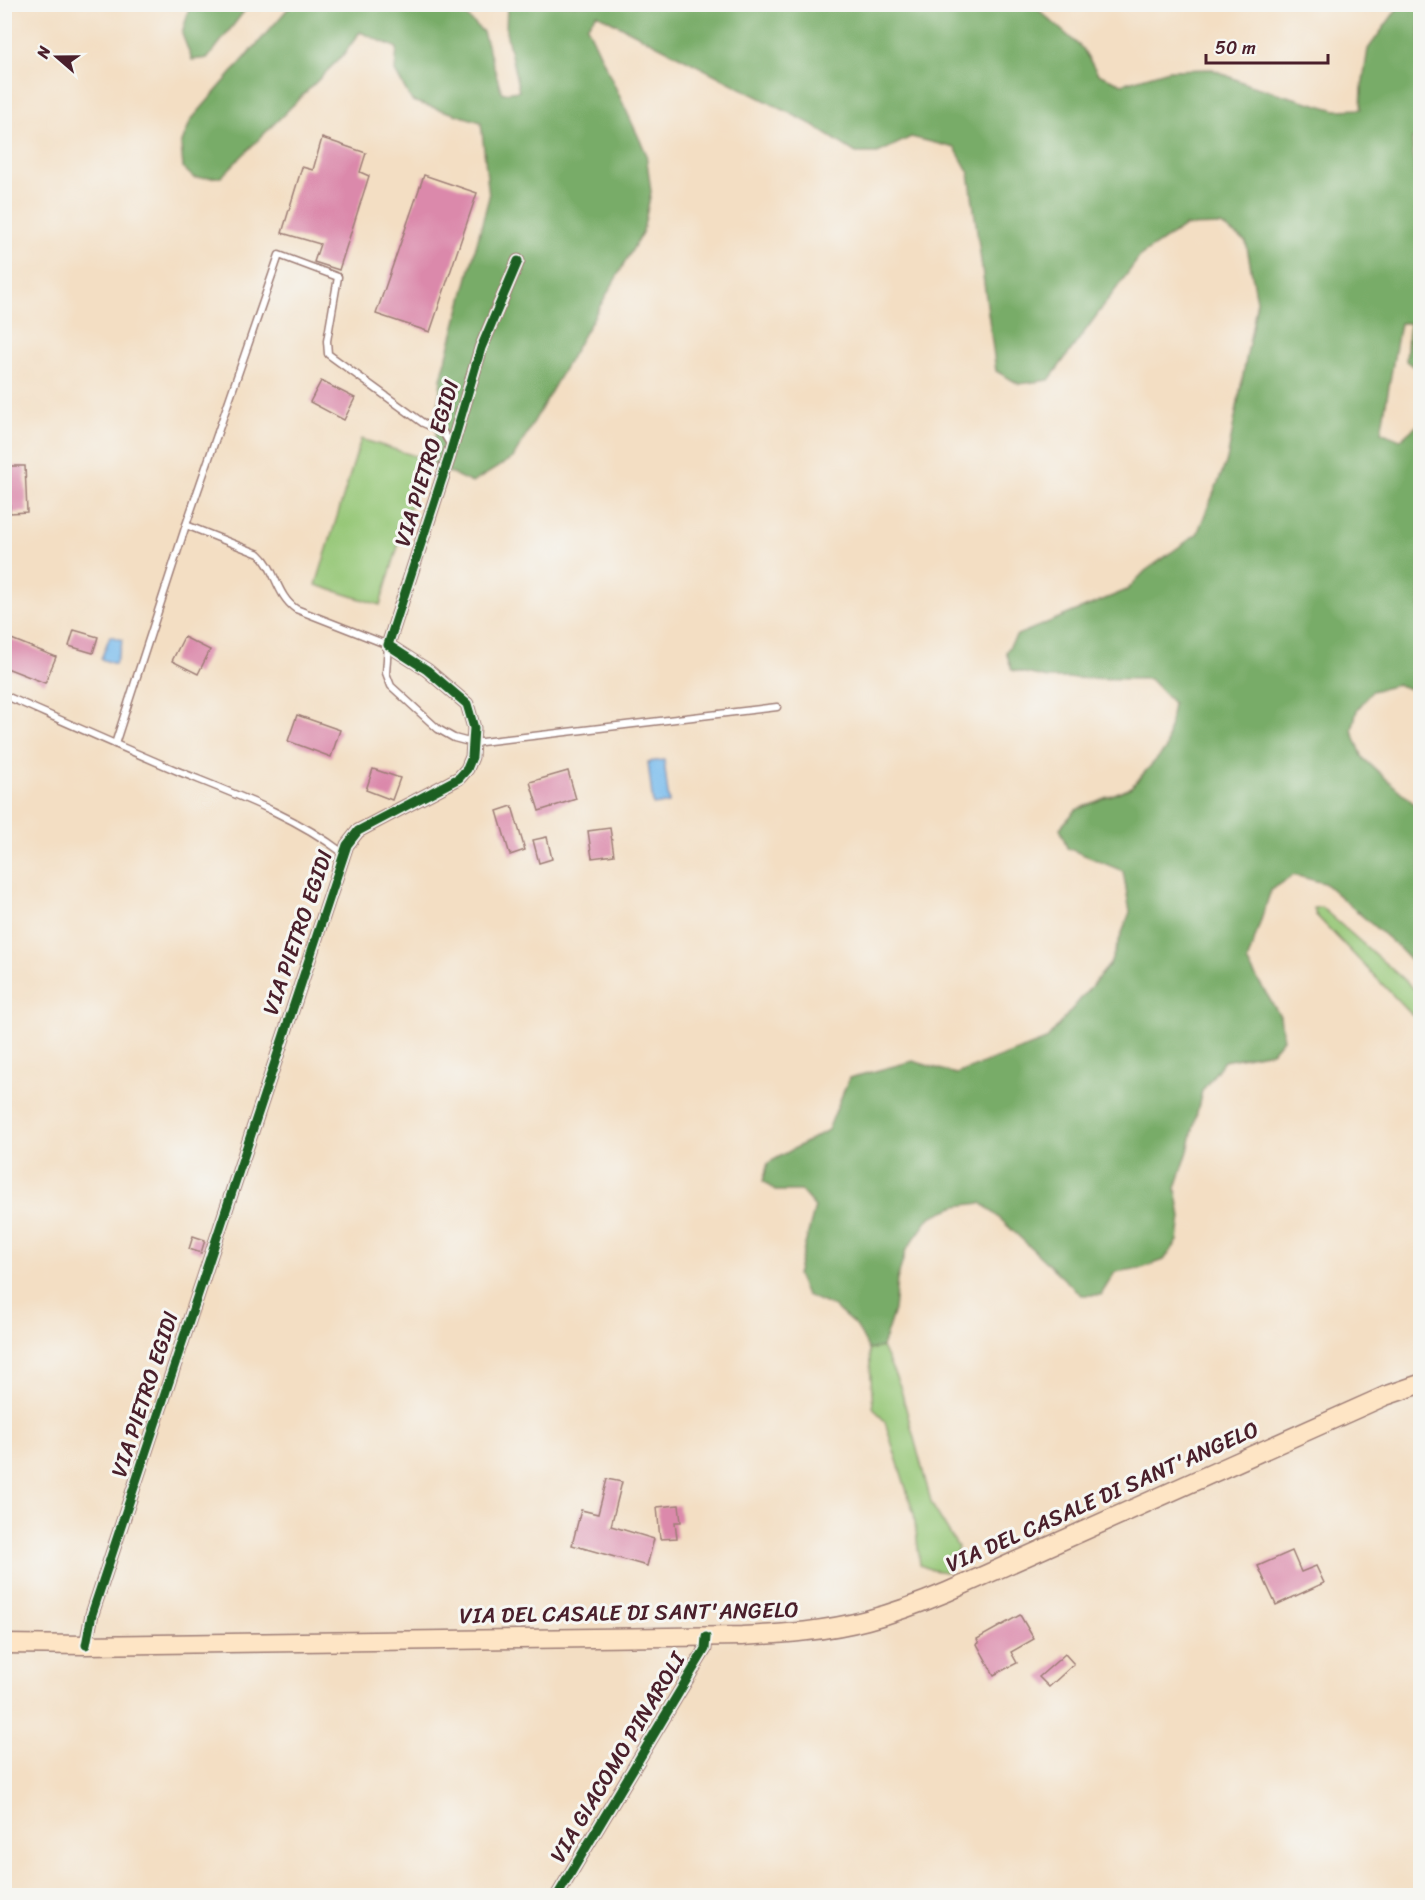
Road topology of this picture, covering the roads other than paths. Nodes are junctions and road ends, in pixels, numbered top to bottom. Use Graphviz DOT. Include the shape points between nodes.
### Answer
graph roads {
  1 [pos="518,261"];
  2 [pos="452,448"];
  3 [pos="186,525"];
  4 [pos="388,645"];
  5 [pos="4,695"];
  6 [pos="777,707"];
  7 [pos="473,743"];
  8 [pos="115,744"];
  9 [pos="343,854"];
  10 [pos="1420,1374"];
  11 [pos="1420,1384"];
  12 [pos="1385,1396"];
  13 [pos="706,1637"];
  14 [pos="4,1644"];
  15 [pos="86,1645"];
  16 [pos="557,1896"];
  1 -- 2 [label="street, VIA PIETRO EGIDI" via="482,348"];
  2 -- 3 [label="lane" via="443,432 423,423 328,354 338,277 279,255"];
  2 -- 4 [label="street, VIA PIETRO EGIDI"];
  3 -- 4 [label="lane" via="259,554 268,562 287,603 296,609"];
  3 -- 8 [label="lane"];
  4 -- 7 [label="street, VIA PIETRO EGIDI" via="461,697 471,712"];
  4 -- 7 [label="lane" via="386,673 391,686 438,729"];
  5 -- 8 [label="lane"];
  6 -- 7 [label="lane"];
  7 -- 9 [label="street, VIA PIETRO EGIDI" via="470,763 459,778 358,831"];
  8 -- 9 [label="lane" via="275,812 320,835"];
  9 -- 15 [label="street, VIA PIETRO EGIDI" via="92,1614"];
  10 -- 12 [label="street"];
  11 -- 12 [label="main road, VIA DEL CASALE DI SANT'ANGELO"];
  12 -- 13 [label="main road, VIA DEL CASALE DI SANT'ANGELO" via="910,1607 806,1632"];
  13 -- 15 [label="main road, VIA DEL CASALE DI SANT'ANGELO"];
  13 -- 16 [label="street, VIA GIACOMO PINAROLI" via="705,1648"];
  14 -- 15 [label="main road, VIA DEL CASALE DI SANT'ANGELO"];
}
